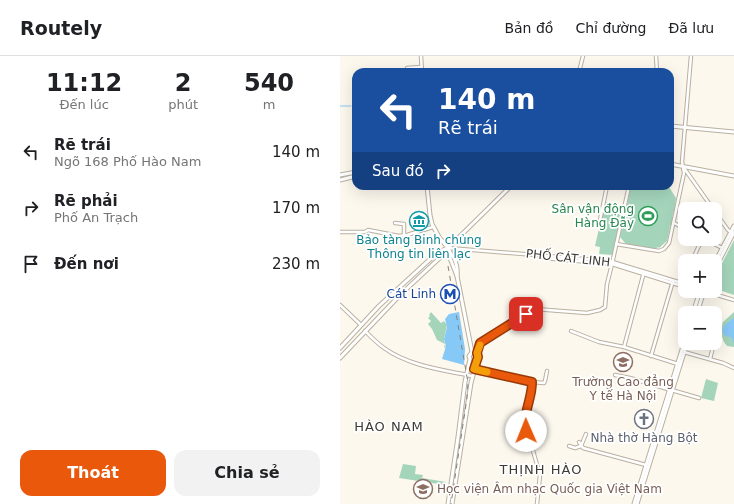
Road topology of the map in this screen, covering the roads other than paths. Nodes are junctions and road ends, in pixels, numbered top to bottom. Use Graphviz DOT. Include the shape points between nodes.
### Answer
graph roads {
  1 [pos="421,56"];
  2 [pos="583,56"];
  3 [pos="656,56"];
  4 [pos="691,56"];
  5 [pos="421,67"];
  6 [pos="407,68"];
  7 [pos="580,68"];
  8 [pos="657,68"];
  9 [pos="674,126"];
  10 [pos="685,127"];
  11 [pos="734,132"];
  12 [pos="674,165"];
  13 [pos="683,166"];
  14 [pos="352,173"];
  15 [pos="340,176"];
  16 [pos="734,176"];
  17 [pos="352,177"];
  18 [pos="340,180"];
  19 [pos="427,190"];
  20 [pos="507,190"];
  21 [pos="606,190"];
  22 [pos="628,190"];
  23 [pos="708,202"];
  24 [pos="600,220"];
  25 [pos="722,220"];
  26 [pos="395,223"];
  27 [pos="674,224"];
  28 [pos="678,226"];
  29 [pos="734,226"];
  30 [pos="433,227"];
  31 [pos="340,232"];
  32 [pos="733,233"];
  33 [pos="404,236"];
  34 [pos="441,239"];
  35 [pos="616,244"];
  36 [pos="718,246"];
  37 [pos="448,248"];
  38 [pos="722,248"];
  39 [pos="463,252"];
  40 [pos="450,253"];
  41 [pos="435,254"];
  42 [pos="444,254"];
  43 [pos="719,254"];
  44 [pos="722,255"];
  45 [pos="455,262"];
  46 [pos="613,263"];
  47 [pos="644,272"];
  48 [pos="457,276"];
  49 [pos="673,282"];
  50 [pos="678,282"];
  51 [pos="678,284"];
  52 [pos="400,287"];
  53 [pos="404,291"];
  54 [pos="722,297"];
  55 [pos="734,300"];
  56 [pos="340,305"];
  57 [pos="361,325"];
  58 [pos="364,331"];
  59 [pos="572,331"];
  60 [pos="624,347"];
  61 [pos="340,348"];
  62 [pos="682,350"];
  63 [pos="712,350"];
  64 [pos="472,352"];
  65 [pos="684,352"];
  66 [pos="477,353"];
  67 [pos="651,356"];
  68 [pos="340,358"];
  69 [pos="470,359"];
  70 [pos="710,359"];
  71 [pos="476,360"];
  72 [pos="679,364"];
  73 [pos="469,368"];
  74 [pos="734,368"];
  75 [pos="474,369"];
  76 [pos="547,371"];
  77 [pos="467,375"];
  78 [pos="615,375"];
  79 [pos="472,376"];
  80 [pos="532,382"];
  81 [pos="671,390"];
  82 [pos="699,398"];
  83 [pos="460,415"];
  84 [pos="466,416"];
  85 [pos="586,434"];
  86 [pos="579,442"];
  87 [pos="570,446"];
  88 [pos="581,446"];
  89 [pos="455,457"];
  90 [pos="460,457"];
  91 [pos="647,465"];
  92 [pos="448,498"];
  93 [pos="453,499"];
  94 [pos="448,504"];
  95 [pos="452,504"];
  96 [pos="537,504"];
  97 [pos="636,504"];
  1 -- 5 [label="street"];
  2 -- 7 [label="street"];
  3 -- 8 [label="street"];
  4 -- 10 [label="street"];
  5 -- 6 [label="street"];
  9 -- 10 [label="main road"];
  10 -- 11 [label="main road"];
  10 -- 13 [label="street"];
  12 -- 13 [label="main road"];
  13 -- 16 [label="main road"];
  13 -- 23 [label="street"];
  13 -- 27 [label="street" via="684,173"];
  14 -- 15 [label="main road"];
  17 -- 18 [label="main road"];
  19 -- 30 [label="main road"];
  20 -- 37 [label="main road"];
  21 -- 24 [label="street"];
  22 -- 35 [label="street"];
  25 -- 32 [label="street"];
  26 -- 33 [label="street" via="404,224"];
  27 -- 28 [label="street"];
  27 -- 35 [label="street" via="670,243 662,250 654,251"];
  29 -- 32 [label="main road"];
  30 -- 33 [label="street"];
  30 -- 34 [label="main road"];
  31 -- 33 [label="street" via="368,230"];
  32 -- 38 [label="main road"];
  32 -- 44 [label="main road"];
  34 -- 37 [label="main road"];
  34 -- 41 [label="main road" via="442,246"];
  35 -- 46 [label="street"];
  36 -- 38 [label="street"];
  37 -- 40 [label="main road"];
  37 -- 41 [label="main road"];
  37 -- 42 [label="main road"];
  37 -- 46 [label="street, PHỐ CÁT LINH"];
  38 -- 43 [label="main road"];
  39 -- 45 [label="main road" via="458,255"];
  40 -- 42 [label="main road"];
  40 -- 45 [label="main road"];
  40 -- 48 [label="main road"];
  41 -- 52 [label="main road"];
  42 -- 53 [label="main road"];
  45 -- 48 [label="main road"];
  46 -- 47 [label="street, PHỐ CÁT LINH"];
  46 -- 66 [label="street" via="607,284 605,306 600,310 587,313 536,309 480,343"];
  47 -- 49 [label="street, PHỐ CÁT LINH"];
  47 -- 60 [label="street"];
  48 -- 64 [label="main road"];
  49 -- 50 [label="street, PHỐ CÁT LINH"];
  49 -- 51 [label="street, PHỐ CÁT LINH"];
  49 -- 67 [label="street"];
  52 -- 53 [label="main road"];
  52 -- 57 [label="main road"];
  53 -- 58 [label="main road"];
  54 -- 55 [label="street"];
  56 -- 57 [label="street"];
  57 -- 61 [label="main road"];
  58 -- 68 [label="main road"];
  58 -- 77 [label="street" via="383,348 404,359"];
  59 -- 60 [label="street" via="599,342"];
  60 -- 67 [label="street"];
  62 -- 72 [label="main road"];
  63 -- 70 [label="street"];
  64 -- 66 [label="main road"];
  64 -- 69 [label="main road"];
  65 -- 70 [label="street"];
  65 -- 72 [label="main road"];
  66 -- 71 [label="main road"];
  67 -- 72 [label="street"];
  69 -- 71 [label="main road"];
  69 -- 73 [label="main road"];
  70 -- 74 [label="street"];
  71 -- 75 [label="main road"];
  72 -- 81 [label="main road"];
  73 -- 75 [label="main road"];
  73 -- 77 [label="main road"];
  75 -- 79 [label="main road"];
  75 -- 80 [label="street"];
  76 -- 80 [label="street" via="544,383"];
  77 -- 79 [label="street"];
  77 -- 83 [label="main road"];
  78 -- 81 [label="street"];
  79 -- 84 [label="main road"];
  80 -- 96 [label="street" via="525,423 540,474"];
  81 -- 82 [label="street"];
  81 -- 91 [label="main road"];
  83 -- 84 [label="main road"];
  83 -- 89 [label="main road"];
  84 -- 90 [label="main road"];
  85 -- 88 [label="street"];
  86 -- 88 [label="street"];
  87 -- 88 [label="street"];
  88 -- 91 [label="street"];
  89 -- 90 [label="main road"];
  89 -- 92 [label="main road"];
  90 -- 93 [label="main road"];
  91 -- 97 [label="main road"];
  92 -- 93 [label="main road"];
  92 -- 94 [label="main road"];
  93 -- 95 [label="main road"];
}
